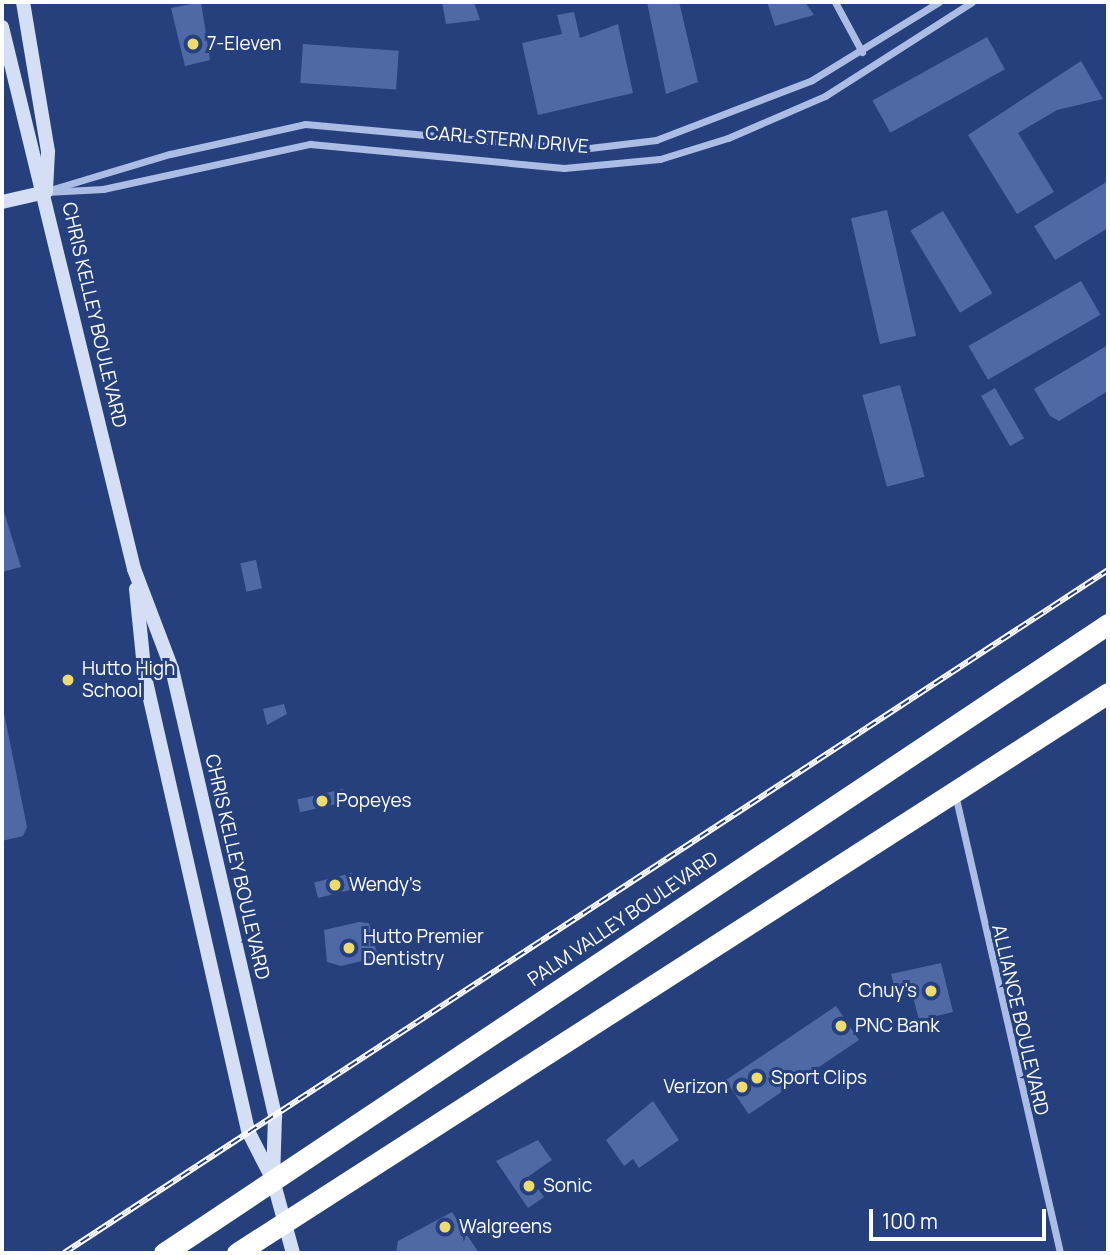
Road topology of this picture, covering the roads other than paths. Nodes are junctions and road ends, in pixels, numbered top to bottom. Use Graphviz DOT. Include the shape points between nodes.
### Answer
graph roads {
  1 [pos="23,2"];
  2 [pos="835,2"];
  3 [pos="939,2"];
  4 [pos="972,2"];
  5 [pos="2,27"];
  6 [pos="862,52"];
  7 [pos="46,192"];
  8 [pos="2,202"];
  9 [pos="134,569"];
  10 [pos="1108,624"];
  11 [pos="1108,693"];
  12 [pos="954,793"];
  13 [pos="273,1180"];
  14 [pos="285,1222"];
  15 [pos="164,1253"];
  16 [pos="237,1253"];
  17 [pos="293,1253"];
  18 [pos="1060,1253"];
  1 -- 7 [label="main road, CHRIS KELLEY BOULEVARD" via="48,152"];
  2 -- 6 [label="street"];
  3 -- 6 [label="street, CARL STERN DRIVE"];
  4 -- 7 [label="street, CARL STERN DRIVE" via="825,96 711,145 643,163 564,167 310,144 103,189"];
  5 -- 7 [label="main road, CHRIS KELLEY BOULEVARD" via="30,159"];
  6 -- 7 [label="street, CARL STERN DRIVE" via="702,127 633,145 553,148 305,124 99,172"];
  7 -- 8 [label="main road, CARL STERN DRIVE"];
  7 -- 9 [label="main road, CHRIS KELLEY BOULEVARD"];
  9 -- 13 [label="main road, CHRIS KELLEY BOULEVARD" via="145,677 160,744 249,1133"];
  9 -- 13 [label="main road, CHRIS KELLEY BOULEVARD" via="173,669 275,1116"];
  10 -- 13 [label="highway, PALM VALLEY BOULEVARD"];
  11 -- 12 [label="highway"];
  12 -- 14 [label="highway"];
  12 -- 18 [label="street, ALLIANCE BOULEVARD"];
  13 -- 14 [label="main road, CHRIS KELLEY BOULEVARD"];
  13 -- 15 [label="highway, PALM VALLEY BOULEVARD"];
  14 -- 16 [label="highway"];
  14 -- 17 [label="main road, CHRIS KELLEY BOULEVARD"];
}
